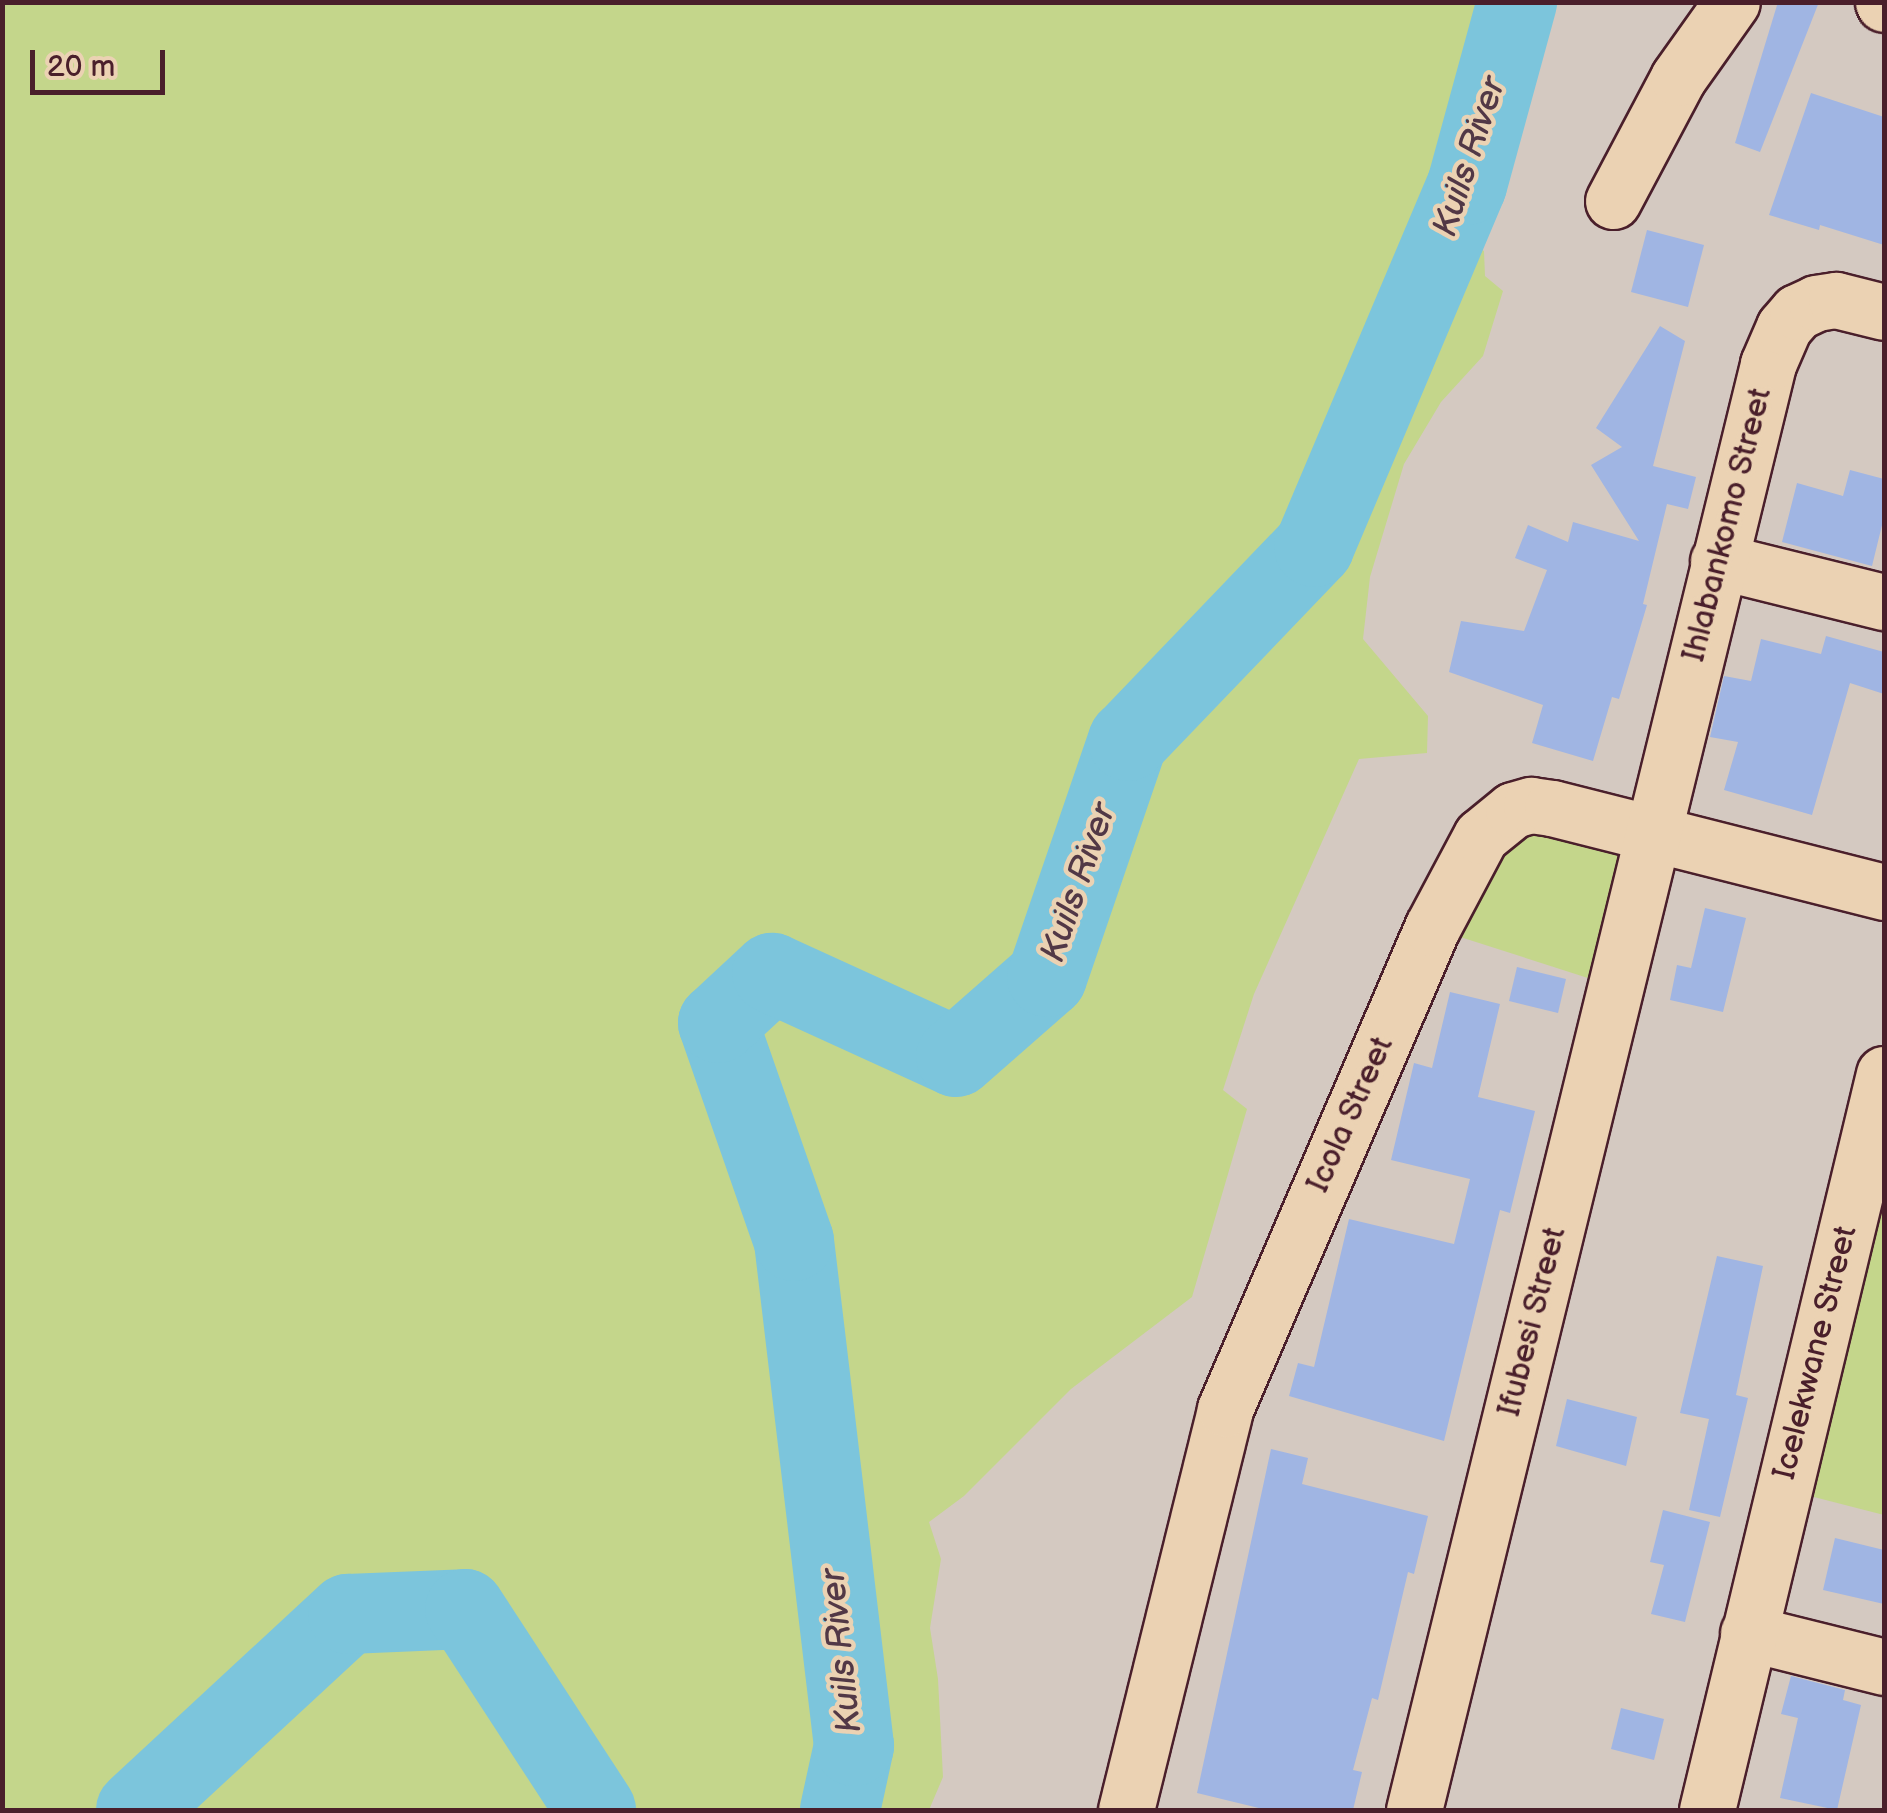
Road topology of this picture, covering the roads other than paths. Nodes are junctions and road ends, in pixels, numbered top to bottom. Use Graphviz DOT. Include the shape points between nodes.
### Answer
graph roads {
  1 [pos="1732,2"];
  2 [pos="1613,201"];
  3 [pos="1884,312"];
  4 [pos="1718,561"];
  5 [pos="1884,602"];
  6 [pos="1650,833"];
  7 [pos="1884,892"];
  8 [pos="1884,1074"];
  9 [pos="1748,1632"];
  10 [pos="1884,1668"];
  11 [pos="1126,1810"];
  12 [pos="1414,1810"];
  13 [pos="1707,1810"];
  1 -- 2 [label="street" via="1678,78"];
  3 -- 4 [label="street, Ihlabankomo Street" via="1826,302 1797,312 1784,326 1768,364"];
  4 -- 5 [label="street"];
  4 -- 6 [label="street, Ihlabankomo Street"];
  6 -- 7 [label="street, Icola Street"];
  6 -- 11 [label="street, Icola Street" via="1530,806 1497,819 1470,854 1432,928 1226,1409"];
  6 -- 12 [label="street, Ifubesi Street"];
  8 -- 9 [label="street, Icelekwane Street"];
  9 -- 10 [label="street"];
  9 -- 13 [label="street, Icelekwane Street"];
}
